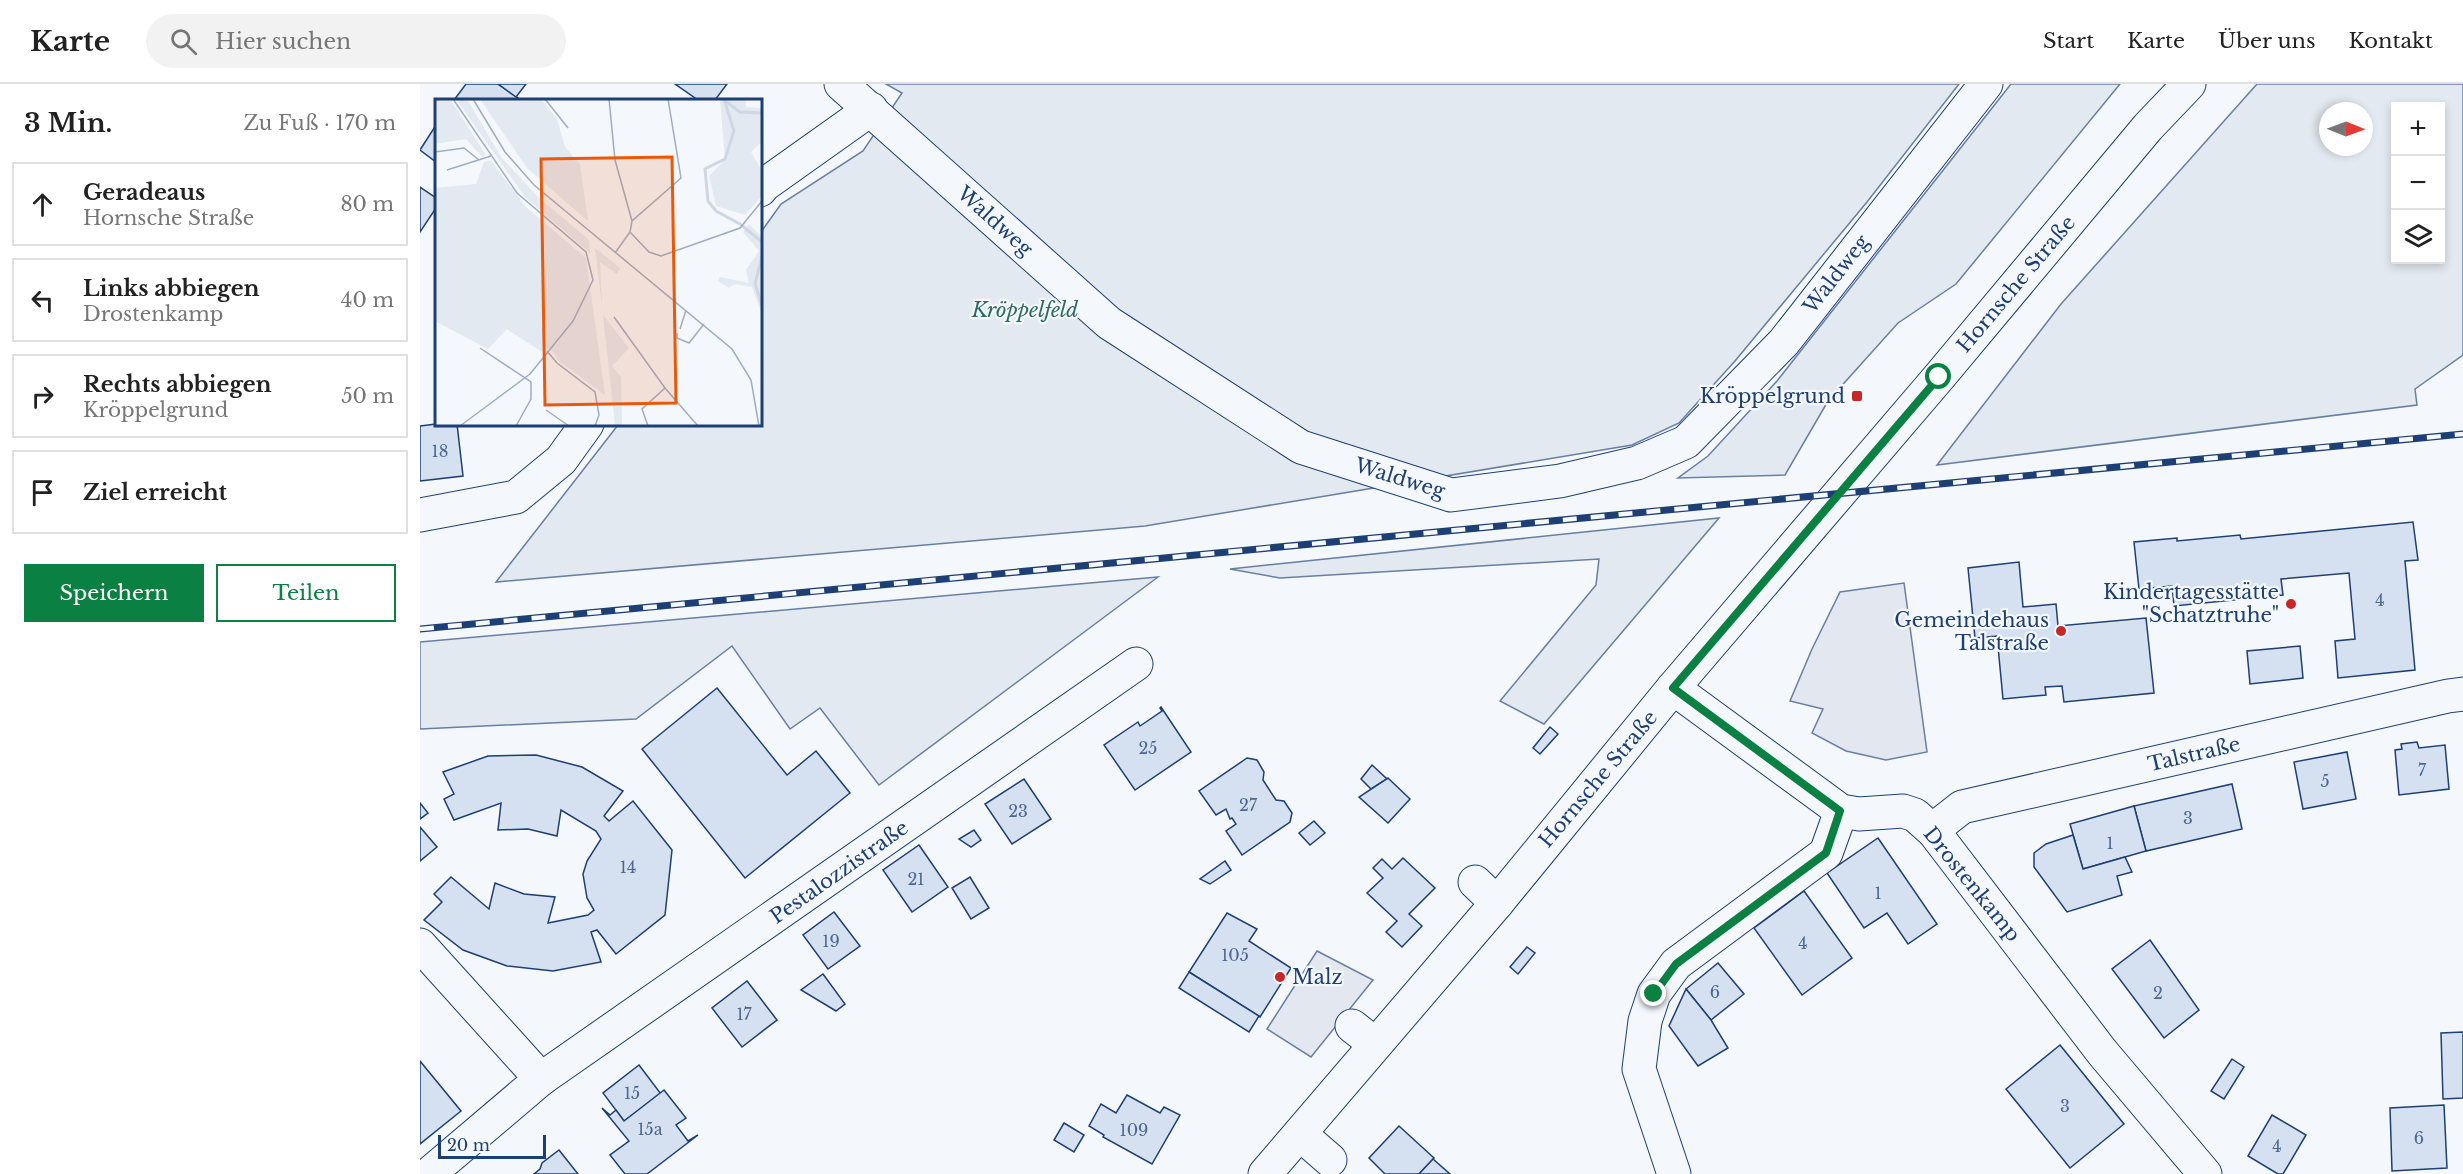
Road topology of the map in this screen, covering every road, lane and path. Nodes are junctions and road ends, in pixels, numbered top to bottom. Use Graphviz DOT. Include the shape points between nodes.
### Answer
graph roads {
  1 [pos="841,84"];
  2 [pos="1986,84"];
  3 [pos="2189,84"];
  4 [pos="871,110"];
  5 [pos="762,188"];
  6 [pos="586,426"];
  7 [pos="420,515"];
  8 [pos="1136,664"];
  9 [pos="1673,688"];
  10 [pos="2463,694"];
  11 [pos="1840,811"];
  12 [pos="1934,832"];
  13 [pos="420,945"];
  14 [pos="541,1079"];
  15 [pos="1300,1134"];
  16 [pos="1330,1160"];
  17 [pos="429,1174"];
  18 [pos="1265,1174"];
  19 [pos="1674,1174"];
  20 [pos="2205,1174"];
  1 -- 4 [label="street, Waldweg"];
  2 -- 4 [label="street, Waldweg" via="1784,342 1686,442 1637,464 1560,481 1450,495 1301,447 1109,323"];
  3 -- 9 [label="street, Hornsche Straße" via="2148,127"];
  4 -- 5 [label="street"];
  6 -- 7 [label="street" via="561,460 516,497"];
  8 -- 14 [label="street, Pestalozzistraße"];
  9 -- 11 [label="street"];
  9 -- 15 [label="street, Hornsche Straße" via="1486,893 1364,1035"];
  10 -- 12 [label="street, Talstraße" via="1962,807"];
  11 -- 12 [label="street, Drostenkamp" via="1903,811 1915,815"];
  11 -- 19 [label="street" via="1826,853 1676,964 1654,994 1644,1021 1640,1069"];
  12 -- 20 [label="street, Drostenkamp" via="2102,1052"];
  13 -- 14 [label="street"];
  14 -- 17 [label="street, Pestalozzistraße"];
  15 -- 16 [label="street"];
  15 -- 18 [label="street, Hornsche Straße"];
}
